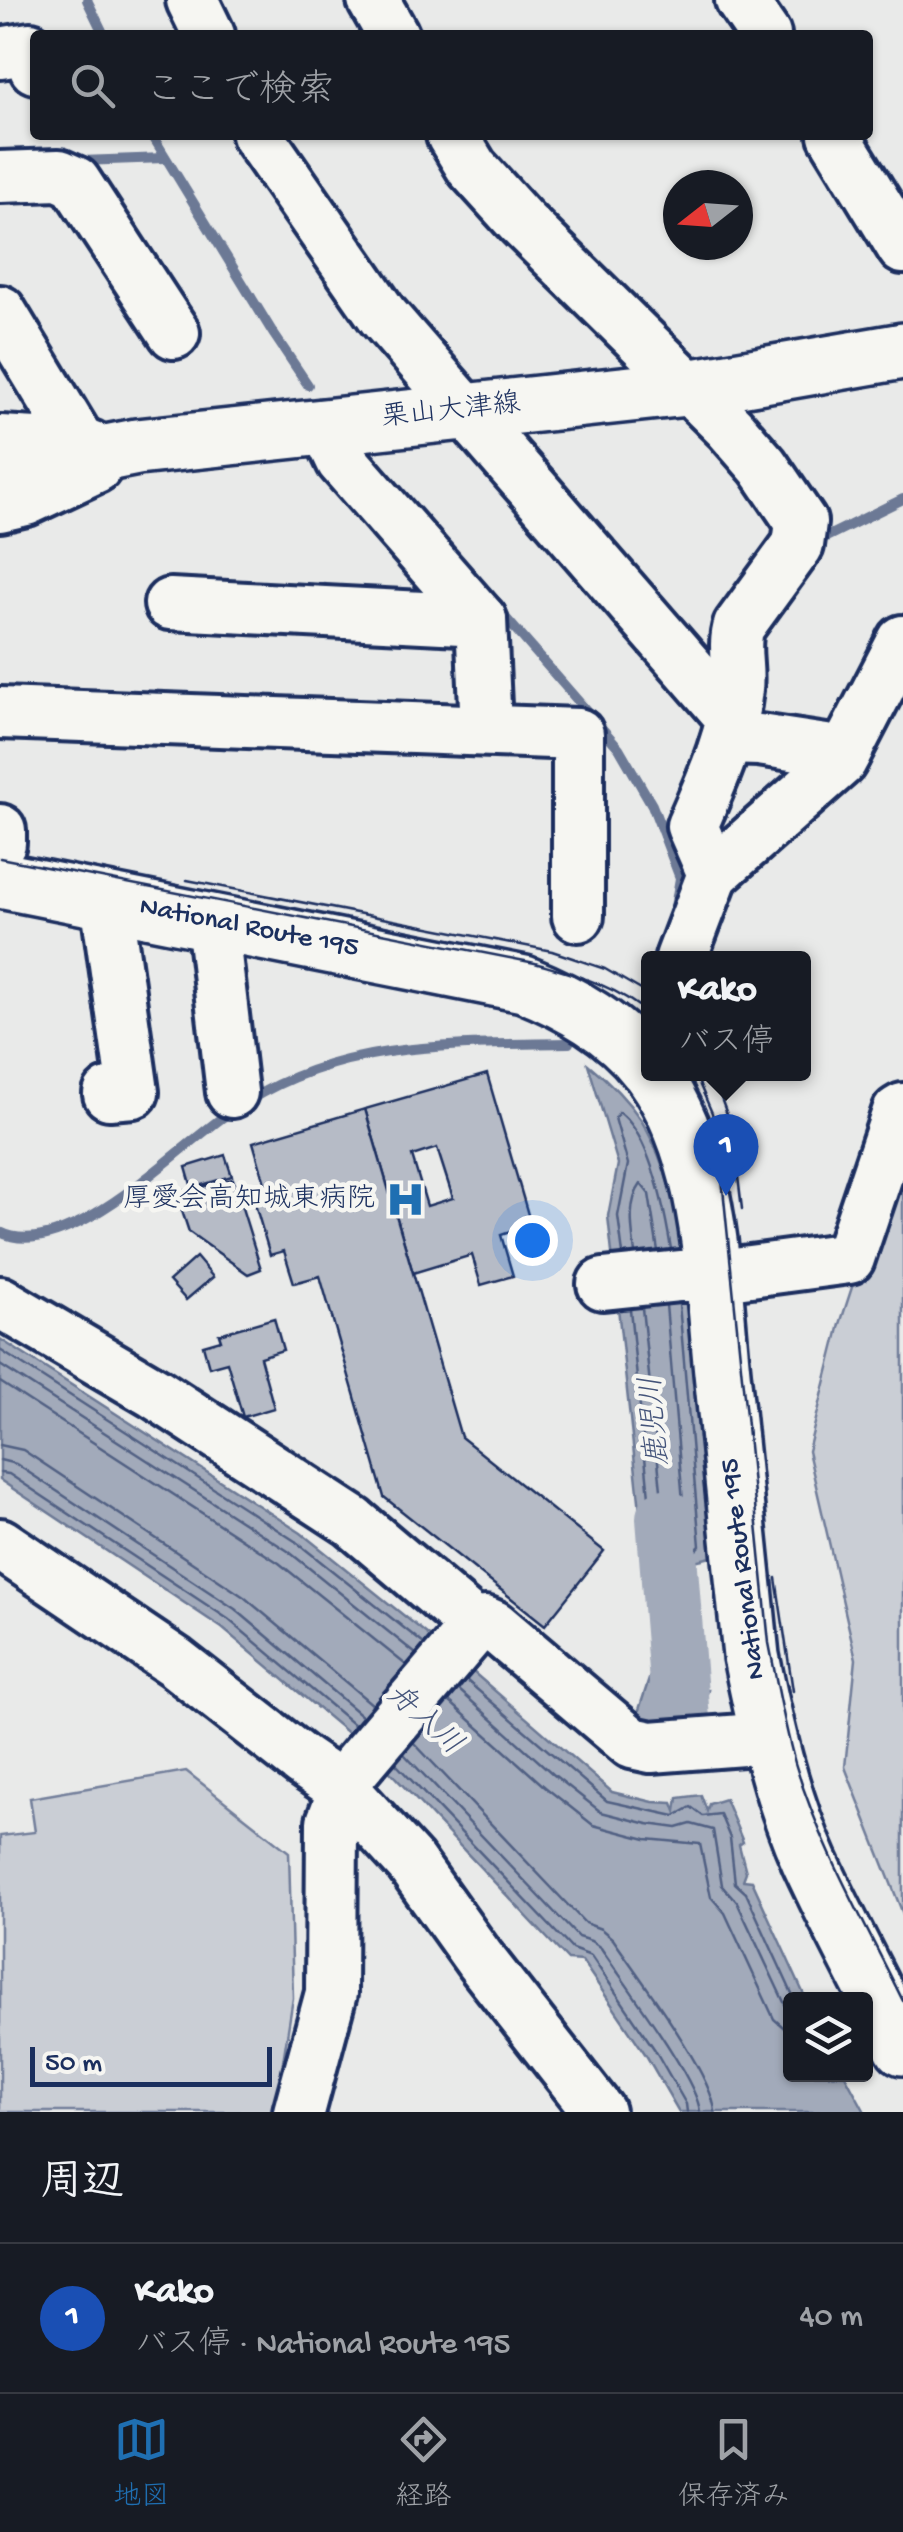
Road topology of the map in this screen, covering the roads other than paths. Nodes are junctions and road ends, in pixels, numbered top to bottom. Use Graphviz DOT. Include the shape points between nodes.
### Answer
graph roads {
  1 [pos="192,0"];
  2 [pos="372,0"];
  3 [pos="741,0"];
  4 [pos="207,30"];
  5 [pos="390,30"];
  6 [pos="762,30"];
  7 [pos="260,140"];
  8 [pos="455,140"];
  9 [pos="837,140"];
  10 [pos="55,155"];
  11 [pos="0,177"];
  12 [pos="903,248"];
  13 [pos="0,311"];
  14 [pos="174,333"];
  15 [pos="903,350"];
  16 [pos="688,388"];
  17 [pos="464,412"];
  18 [pos="325,425"];
  19 [pos="0,441"];
  20 [pos="81,445"];
  21 [pos="137,448"];
  22 [pos="0,474"];
  23 [pos="0,506"];
  24 [pos="170,604"];
  25 [pos="481,620"];
  26 [pos="903,640"];
  27 [pos="0,713"];
  28 [pos="486,728"];
  29 [pos="729,729"];
  30 [pos="845,753"];
  31 [pos="0,830"];
  32 [pos="0,843"];
  33 [pos="713,874"];
  34 [pos="0,880"];
  35 [pos="106,900"];
  36 [pos="578,916"];
  37 [pos="212,921"];
  38 [pos="685,951"];
  39 [pos="641,1060"];
  40 [pos="657,1081"];
  41 [pos="232,1092"];
  42 [pos="109,1094"];
  43 [pos="903,1109"];
  44 [pos="696,1276"];
  45 [pos="603,1284"];
  46 [pos="0,1302"];
  47 [pos="0,1544"];
  48 [pos="473,1631"];
  49 [pos="769,1738"];
  50 [pos="347,1782"];
  51 [pos="903,2047"];
  52 [pos="299,2112"];
  53 [pos="599,2112"];
  1 -- 4 [label="street"];
  2 -- 5 [label="street"];
  3 -- 6 [label="street"];
  7 -- 17 [label="street" via="382,315"];
  8 -- 16 [label="street" via="521,222"];
  9 -- 12 [label="street"];
  10 -- 11 [label="street"];
  10 -- 14 [label="street"];
  13 -- 20 [label="street"];
  15 -- 16 [label="main road, 栗山大津線"];
  16 -- 17 [label="main road, 栗山大津線"];
  16 -- 29 [label="street" via="763,466 801,522 798,545 739,626"];
  17 -- 18 [label="main road, 栗山大津線"];
  17 -- 29 [label="street"];
  18 -- 21 [label="main road, 栗山大津線"];
  18 -- 25 [label="street" via="342,461"];
  19 -- 20 [label="street"];
  20 -- 21 [label="street"];
  21 -- 22 [label="main road, 栗山大津線"];
  21 -- 23 [label="street"];
  24 -- 25 [label="street" via="234,593 400,601"];
  25 -- 28 [label="street"];
  26 -- 30 [label="street"];
  27 -- 28 [label="street"];
  28 -- 36 [label="street" via="578,734"];
  29 -- 30 [label="street"];
  29 -- 33 [label="street" via="692,826"];
  30 -- 33 [label="street"];
  31 -- 32 [label="street"];
  33 -- 38 [label="street"];
  34 -- 35 [label="main road, National Route 195"];
  35 -- 37 [label="main road, National Route 195"];
  35 -- 42 [label="street" via="133,1092"];
  37 -- 39 [label="main road, National Route 195" via="524,984 584,1012"];
  37 -- 41 [label="street"];
  40 -- 44 [label="main road, National Route 195" via="676,1112 700,1194"];
  43 -- 44 [label="street" via="849,1196 849,1258"];
  44 -- 45 [label="street"];
  44 -- 49 [label="main road, National Route 195"];
  46 -- 48 [label="street" via="156,1393 353,1522"];
  47 -- 50 [label="street" via="175,1662 302,1761"];
  48 -- 49 [label="street" via="486,1622 494,1626 632,1743"];
  48 -- 50 [label="street"];
  49 -- 51 [label="main road, National Route 195" via="809,1859"];
  50 -- 52 [label="street" via="332,1822 331,1993"];
  50 -- 53 [label="street"];
}
